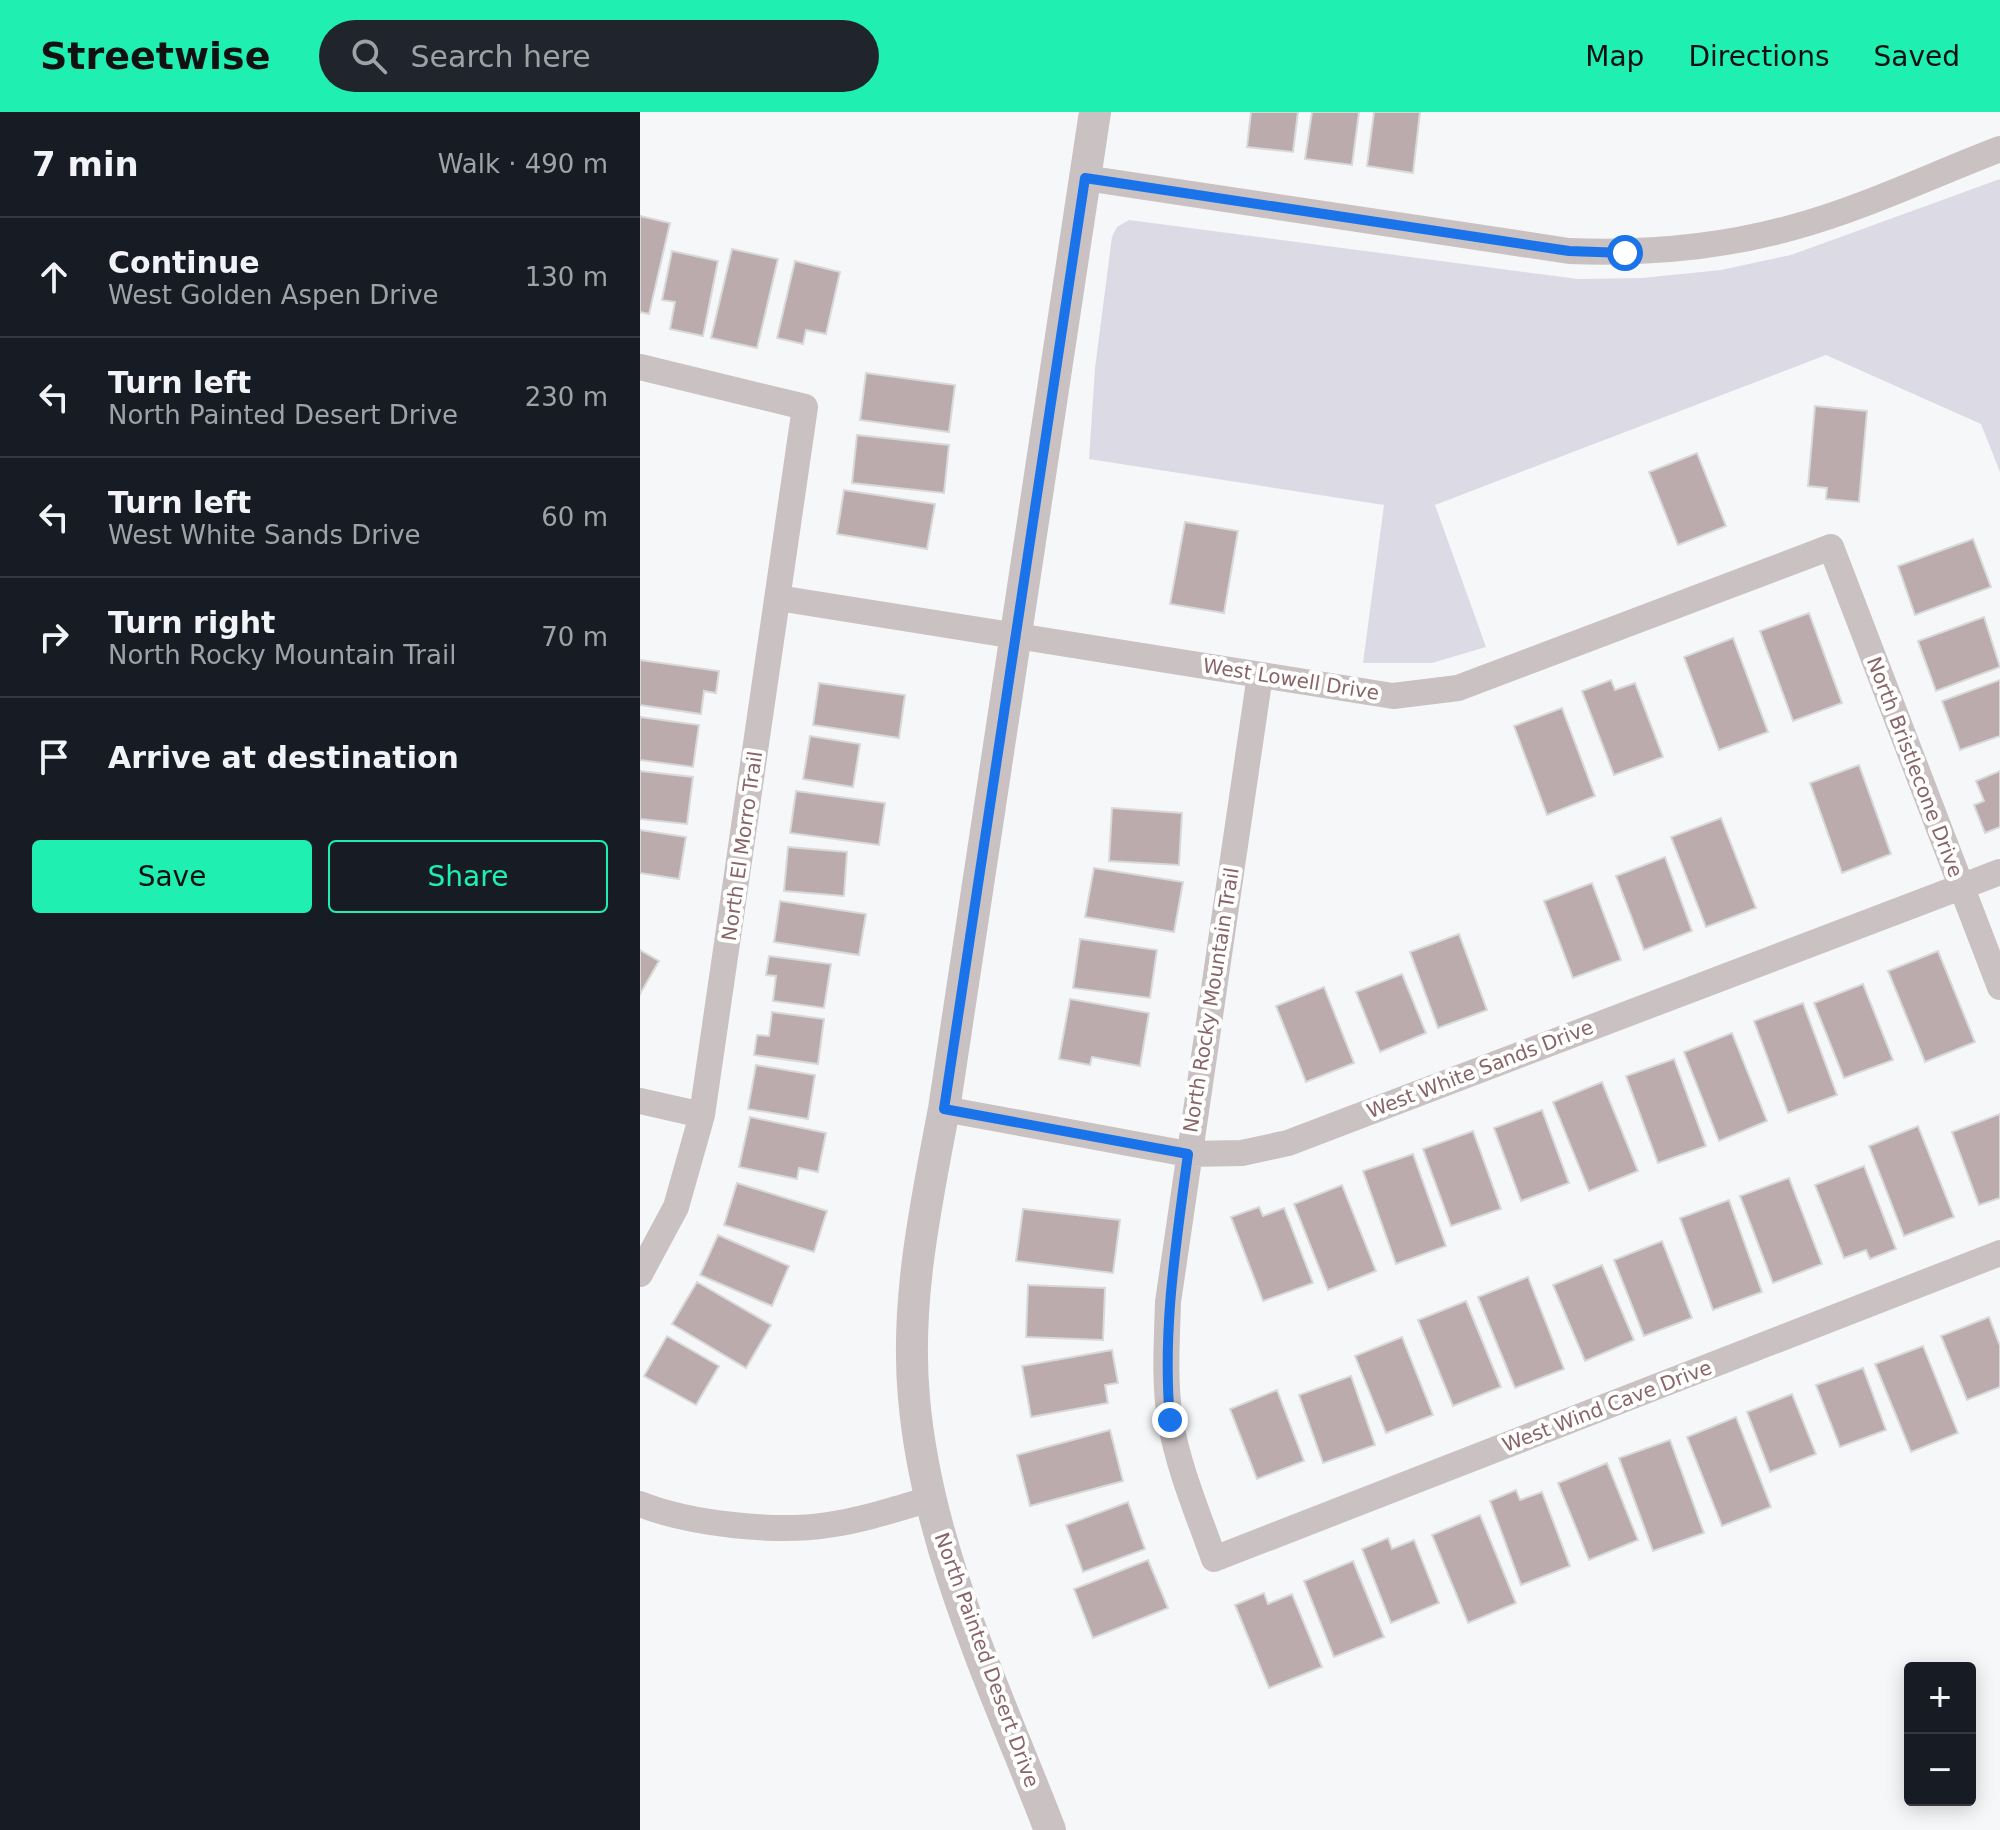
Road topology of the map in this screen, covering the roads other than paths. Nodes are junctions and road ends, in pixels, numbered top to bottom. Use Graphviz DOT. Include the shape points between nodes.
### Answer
graph roads {
  1 [pos="1095,112"];
  2 [pos="2000,149"];
  3 [pos="1085,178"];
  4 [pos="640,367"];
  5 [pos="1831,547"];
  6 [pos="778,598"];
  7 [pos="1013,634"];
  8 [pos="1260,675"];
  9 [pos="2000,872"];
  10 [pos="1961,887"];
  11 [pos="2000,987"];
  12 [pos="640,1101"];
  13 [pos="944,1109"];
  14 [pos="702,1115"];
  15 [pos="1188,1154"];
  16 [pos="2000,1253"];
  17 [pos="640,1274"];
  18 [pos="930,1499"];
  19 [pos="640,1504"];
  20 [pos="1214,1559"];
  21 [pos="1050,1830"];
  1 -- 3 [label="street, North Painted Desert Drive"];
  2 -- 3 [label="street" via="1796,227 1740,241 1625,253 1569,251"];
  3 -- 7 [label="street, North Painted Desert Drive"];
  4 -- 6 [label="street, North El Morro Trail" via="805,407"];
  5 -- 8 [label="street, West Lowell Drive" via="1458,688 1393,696"];
  5 -- 10 [label="street, North Bristlecone Drive"];
  6 -- 7 [label="street, West Lowell Drive"];
  6 -- 14 [label="street, North El Morro Trail"];
  7 -- 8 [label="street, West Lowell Drive"];
  7 -- 13 [label="street, North Painted Desert Drive"];
  8 -- 15 [label="street, North Rocky Mountain Trail"];
  9 -- 10 [label="street, West White Sands Drive"];
  10 -- 11 [label="street, North Bristlecone Drive"];
  10 -- 15 [label="street, West White Sands Drive" via="1288,1143 1242,1153"];
  12 -- 14 [label="street"];
  13 -- 15 [label="street, West White Sands Drive"];
  13 -- 18 [label="street, North Painted Desert Drive" via="922,1226 913,1350 913,1397"];
  14 -- 17 [label="street, North El Morro Trail" via="676,1207"];
  15 -- 20 [label="street, North Rocky Mountain Trail" via="1168,1302 1166,1373 1170,1420"];
  16 -- 20 [label="street, West Wind Cave Drive"];
  18 -- 19 [label="street" via="826,1525 686,1518"];
  18 -- 21 [label="street, North Painted Desert Drive" via="942,1549"];
}
